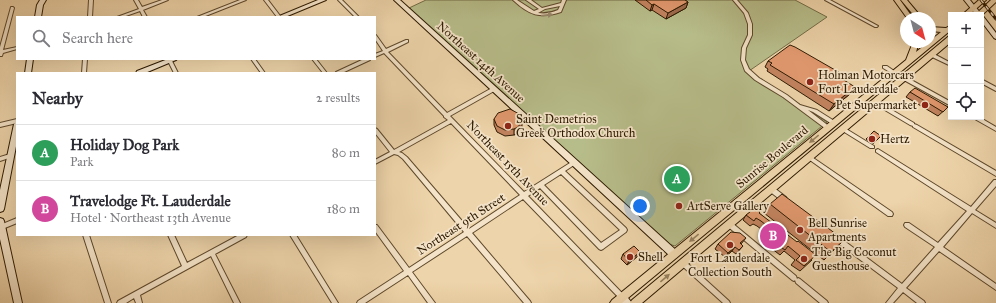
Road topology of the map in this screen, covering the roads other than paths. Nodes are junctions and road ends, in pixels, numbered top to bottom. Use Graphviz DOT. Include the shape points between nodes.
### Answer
graph roads {
  1 [pos="43,0"];
  2 [pos="91,0"];
  3 [pos="136,0"];
  4 [pos="166,0"];
  5 [pos="244,0"];
  6 [pos="266,0"];
  7 [pos="323,0"];
  8 [pos="340,0"];
  9 [pos="397,0"];
  10 [pos="515,0"];
  11 [pos="528,0"];
  12 [pos="735,0"];
  13 [pos="827,0"];
  14 [pos="897,0"];
  15 [pos="904,0"];
  16 [pos="967,0"];
  17 [pos="980,0"];
  18 [pos="994,2"];
  19 [pos="562,6"];
  20 [pos="987,7"];
  21 [pos="12,8"];
  22 [pos="974,8"];
  23 [pos="141,9"];
  24 [pos="541,9"];
  25 [pos="996,9"];
  26 [pos="906,12"];
  27 [pos="913,12"];
  28 [pos="969,12"];
  29 [pos="977,12"];
  30 [pos="982,12"];
  31 [pos="534,13"];
  32 [pos="38,16"];
  33 [pos="90,16"];
  34 [pos="122,16"];
  35 [pos="145,16"];
  36 [pos="202,16"];
  37 [pos="279,16"];
  38 [pos="283,16"];
  39 [pos="356,16"];
  40 [pos="984,21"];
  41 [pos="876,26"];
  42 [pos="948,28"];
  43 [pos="936,29"];
  44 [pos="948,29"];
  45 [pos="936,37"];
  46 [pos="996,37"];
  47 [pos="376,38"];
  48 [pos="407,41"];
  49 [pos="948,41"];
  50 [pos="16,48"];
  51 [pos="914,48"];
  52 [pos="922,48"];
  53 [pos="923,48"];
  54 [pos="385,51"];
  55 [pos="0,53"];
  56 [pos="932,55"];
  57 [pos="376,56"];
  58 [pos="30,60"];
  59 [pos="86,60"];
  60 [pos="171,60"];
  61 [pos="254,60"];
  62 [pos="315,60"];
  63 [pos="366,60"];
  64 [pos="908,62"];
  65 [pos="948,63"];
  66 [pos="884,67"];
  67 [pos="913,70"];
  68 [pos="28,72"];
  69 [pos="84,72"];
  70 [pos="141,72"];
  71 [pos="176,72"];
  72 [pos="262,72"];
  73 [pos="325,72"];
  74 [pos="340,72"];
  75 [pos="893,74"];
  76 [pos="904,78"];
  77 [pos="984,83"];
  78 [pos="494,89"];
  79 [pos="996,89"];
  80 [pos="865,96"];
  81 [pos="875,102"];
  82 [pos="948,102"];
  83 [pos="868,108"];
  84 [pos="446,116"];
  85 [pos="980,120"];
  86 [pos="16,121"];
  87 [pos="451,121"];
  88 [pos="0,125"];
  89 [pos="831,125"];
  90 [pos="16,129"];
  91 [pos="843,129"];
  92 [pos="996,129"];
  93 [pos="376,131"];
  94 [pos="834,136"];
  95 [pos="872,147"];
  96 [pos="878,151"];
  97 [pos="394,152"];
  98 [pos="10,156"];
  99 [pos="809,157"];
  100 [pos="0,159"];
  101 [pos="376,161"];
  102 [pos="575,162"];
  103 [pos="561,171"];
  104 [pos="771,174"];
  105 [pos="996,174"];
  106 [pos="996,182"];
  107 [pos="541,185"];
  108 [pos="771,189"];
  109 [pos="524,196"];
  110 [pos="790,203"];
  111 [pos="0,209"];
  112 [pos="971,210"];
  113 [pos="890,214"];
  114 [pos="16,220"];
  115 [pos="729,224"];
  116 [pos="907,225"];
  117 [pos="0,226"];
  118 [pos="996,226"];
  119 [pos="376,228"];
  120 [pos="468,232"];
  121 [pos="829,233"];
  122 [pos="86,236"];
  123 [pos="171,236"];
  124 [pos="230,236"];
  125 [pos="242,236"];
  126 [pos="294,236"];
  127 [pos="233,241"];
  128 [pos="938,247"];
  129 [pos="212,253"];
  130 [pos="674,254"];
  131 [pos="683,263"];
  132 [pos="186,267"];
  133 [pos="408,271"];
  134 [pos="996,287"];
  135 [pos="902,288"];
  136 [pos="136,294"];
  137 [pos="622,301"];
  138 [pos="18,303"];
  139 [pos="108,303"];
  140 [pos="120,303"];
  141 [pos="139,303"];
  142 [pos="236,303"];
  143 [pos="335,303"];
  144 [pos="360,303"];
  145 [pos="432,303"];
  146 [pos="528,303"];
  147 [pos="635,303"];
  148 [pos="727,303"];
  149 [pos="825,303"];
  150 [pos="889,303"];
  151 [pos="922,303"];
  1 -- 32 [label="street"];
  2 -- 33 [label="street"];
  3 -- 23 [label="street"];
  4 -- 23 [label="street"];
  5 -- 36 [label="street"];
  6 -- 37 [label="street"];
  7 -- 38 [label="street"];
  8 -- 39 [label="street"];
  9 -- 78 [label="street, Northeast 14th Avenue"];
  10 -- 31 [label="street"];
  11 -- 24 [label="street"];
  12 -- 89 [label="street" via="746,13 750,24 750,35 742,60 747,70 757,79"];
  13 -- 41 [label="street"];
  14 -- 26 [label="main road"];
  15 -- 27 [label="main road"];
  16 -- 22 [label="street"];
  17 -- 22 [label="main road"];
  18 -- 20 [label="main road"];
  19 -- 24 [label="street"];
  31 -- 19 [label="street, one-way" via="546,16"];
  20 -- 25 [label="main road"];
  20 -- 30 [label="main road"];
  21 -- 55 [label="street"];
  22 -- 28 [label="main road"];
  22 -- 29 [label="street"];
  23 -- 34 [label="street"];
  23 -- 35 [label="street"];
  24 -- 31 [label="street"];
  40 -- 46 [label="street"];
  42 -- 43 [label="main road"];
  44 -- 45 [label="main road, Sunrise Boulevard"];
  47 -- 54 [label="street, Northeast 15th Avenue"];
  48 -- 54 [label="street"];
  49 -- 56 [label="main road, Sunrise Boulevard"];
  50 -- 55 [label="street"];
  51 -- 64 [label="main road"];
  52 -- 64 [label="main road, Sunrise Boulevard"];
  53 -- 67 [label="main road"];
  54 -- 57 [label="street"];
  54 -- 84 [label="street, Northeast 15th Avenue"];
  56 -- 65 [label="street"];
  56 -- 67 [label="main road, Sunrise Boulevard"];
  58 -- 68 [label="street"];
  59 -- 69 [label="street"];
  60 -- 70 [label="street"];
  60 -- 71 [label="street"];
  61 -- 72 [label="street"];
  62 -- 73 [label="street"];
  63 -- 74 [label="street"];
  64 -- 75 [label="main road, Sunrise Boulevard"];
  66 -- 75 [label="street"];
  67 -- 76 [label="main road, Sunrise Boulevard"];
  75 -- 80 [label="main road, Sunrise Boulevard"];
  76 -- 81 [label="main road, Sunrise Boulevard"];
  76 -- 82 [label="street"];
  77 -- 79 [label="street"];
  78 -- 84 [label="street"];
  78 -- 102 [label="street, Northeast 14th Avenue"];
  80 -- 83 [label="main road"];
  80 -- 89 [label="main road, Sunrise Boulevard"];
  81 -- 83 [label="main road, Sunrise Boulevard"];
  81 -- 105 [label="street"];
  83 -- 91 [label="main road, Sunrise Boulevard"];
  84 -- 87 [label="street, Northeast 15th Avenue"];
  85 -- 92 [label="street"];
  86 -- 88 [label="street"];
  87 -- 97 [label="street"];
  87 -- 109 [label="street, Northeast 15th Avenue"];
  89 -- 94 [label="main road" via="836,130"];
  89 -- 104 [label="main road, Sunrise Boulevard, one-way"];
  90 -- 98 [label="street"];
  91 -- 94 [label="main road, Sunrise Boulevard"];
  91 -- 95 [label="street"];
  93 -- 97 [label="street"];
  94 -- 99 [label="main road, Sunrise Boulevard"];
  96 -- 112 [label="street"];
  97 -- 101 [label="street"];
  97 -- 120 [label="street" via="405,158"];
  98 -- 100 [label="street"];
  98 -- 111 [label="street"];
  99 -- 108 [label="main road, Sunrise Boulevard"];
  99 -- 113 [label="street"];
  102 -- 103 [label="street, Northeast 9th Street"];
  102 -- 130 [label="street, Northeast 14th Avenue"];
  103 -- 107 [label="street, Northeast 9th Street"];
  103 -- 107 [label="street" via="624,230 601,247"];
  104 -- 108 [label="main road"];
  104 -- 130 [label="main road, Sunrise Boulevard, one-way"];
  106 -- 112 [label="street"];
  107 -- 109 [label="street, Northeast 9th Street"];
  108 -- 110 [label="street"];
  108 -- 115 [label="main road, Sunrise Boulevard"];
  109 -- 120 [label="street, Northeast 9th Street"];
  109 -- 137 [label="street, Northeast 15th Avenue"];
  112 -- 118 [label="street"];
  112 -- 128 [label="street"];
  114 -- 117 [label="street"];
  115 -- 131 [label="main road, Sunrise Boulevard"];
  115 -- 149 [label="street"];
  116 -- 128 [label="street"];
  117 -- 138 [label="street"];
  119 -- 133 [label="street"];
  120 -- 133 [label="street, Northeast 9th Street"];
  120 -- 146 [label="street"];
  121 -- 135 [label="street"];
  122 -- 139 [label="street"];
  123 -- 132 [label="street"];
  124 -- 127 [label="street"];
  125 -- 127 [label="street"];
  126 -- 143 [label="street"];
  127 -- 129 [label="street"];
  128 -- 134 [label="street"];
  128 -- 135 [label="street"];
  129 -- 132 [label="street"];
  129 -- 142 [label="street"];
  130 -- 137 [label="main road, Sunrise Boulevard"];
  147 -- 131 [label="main road, Sunrise Boulevard, one-way"];
  131 -- 148 [label="street"];
  132 -- 136 [label="street"];
  133 -- 144 [label="street, Northeast 9th Street"];
  133 -- 145 [label="street"];
  135 -- 150 [label="street"];
  135 -- 151 [label="street"];
  136 -- 140 [label="street"];
  136 -- 141 [label="street"];
}
